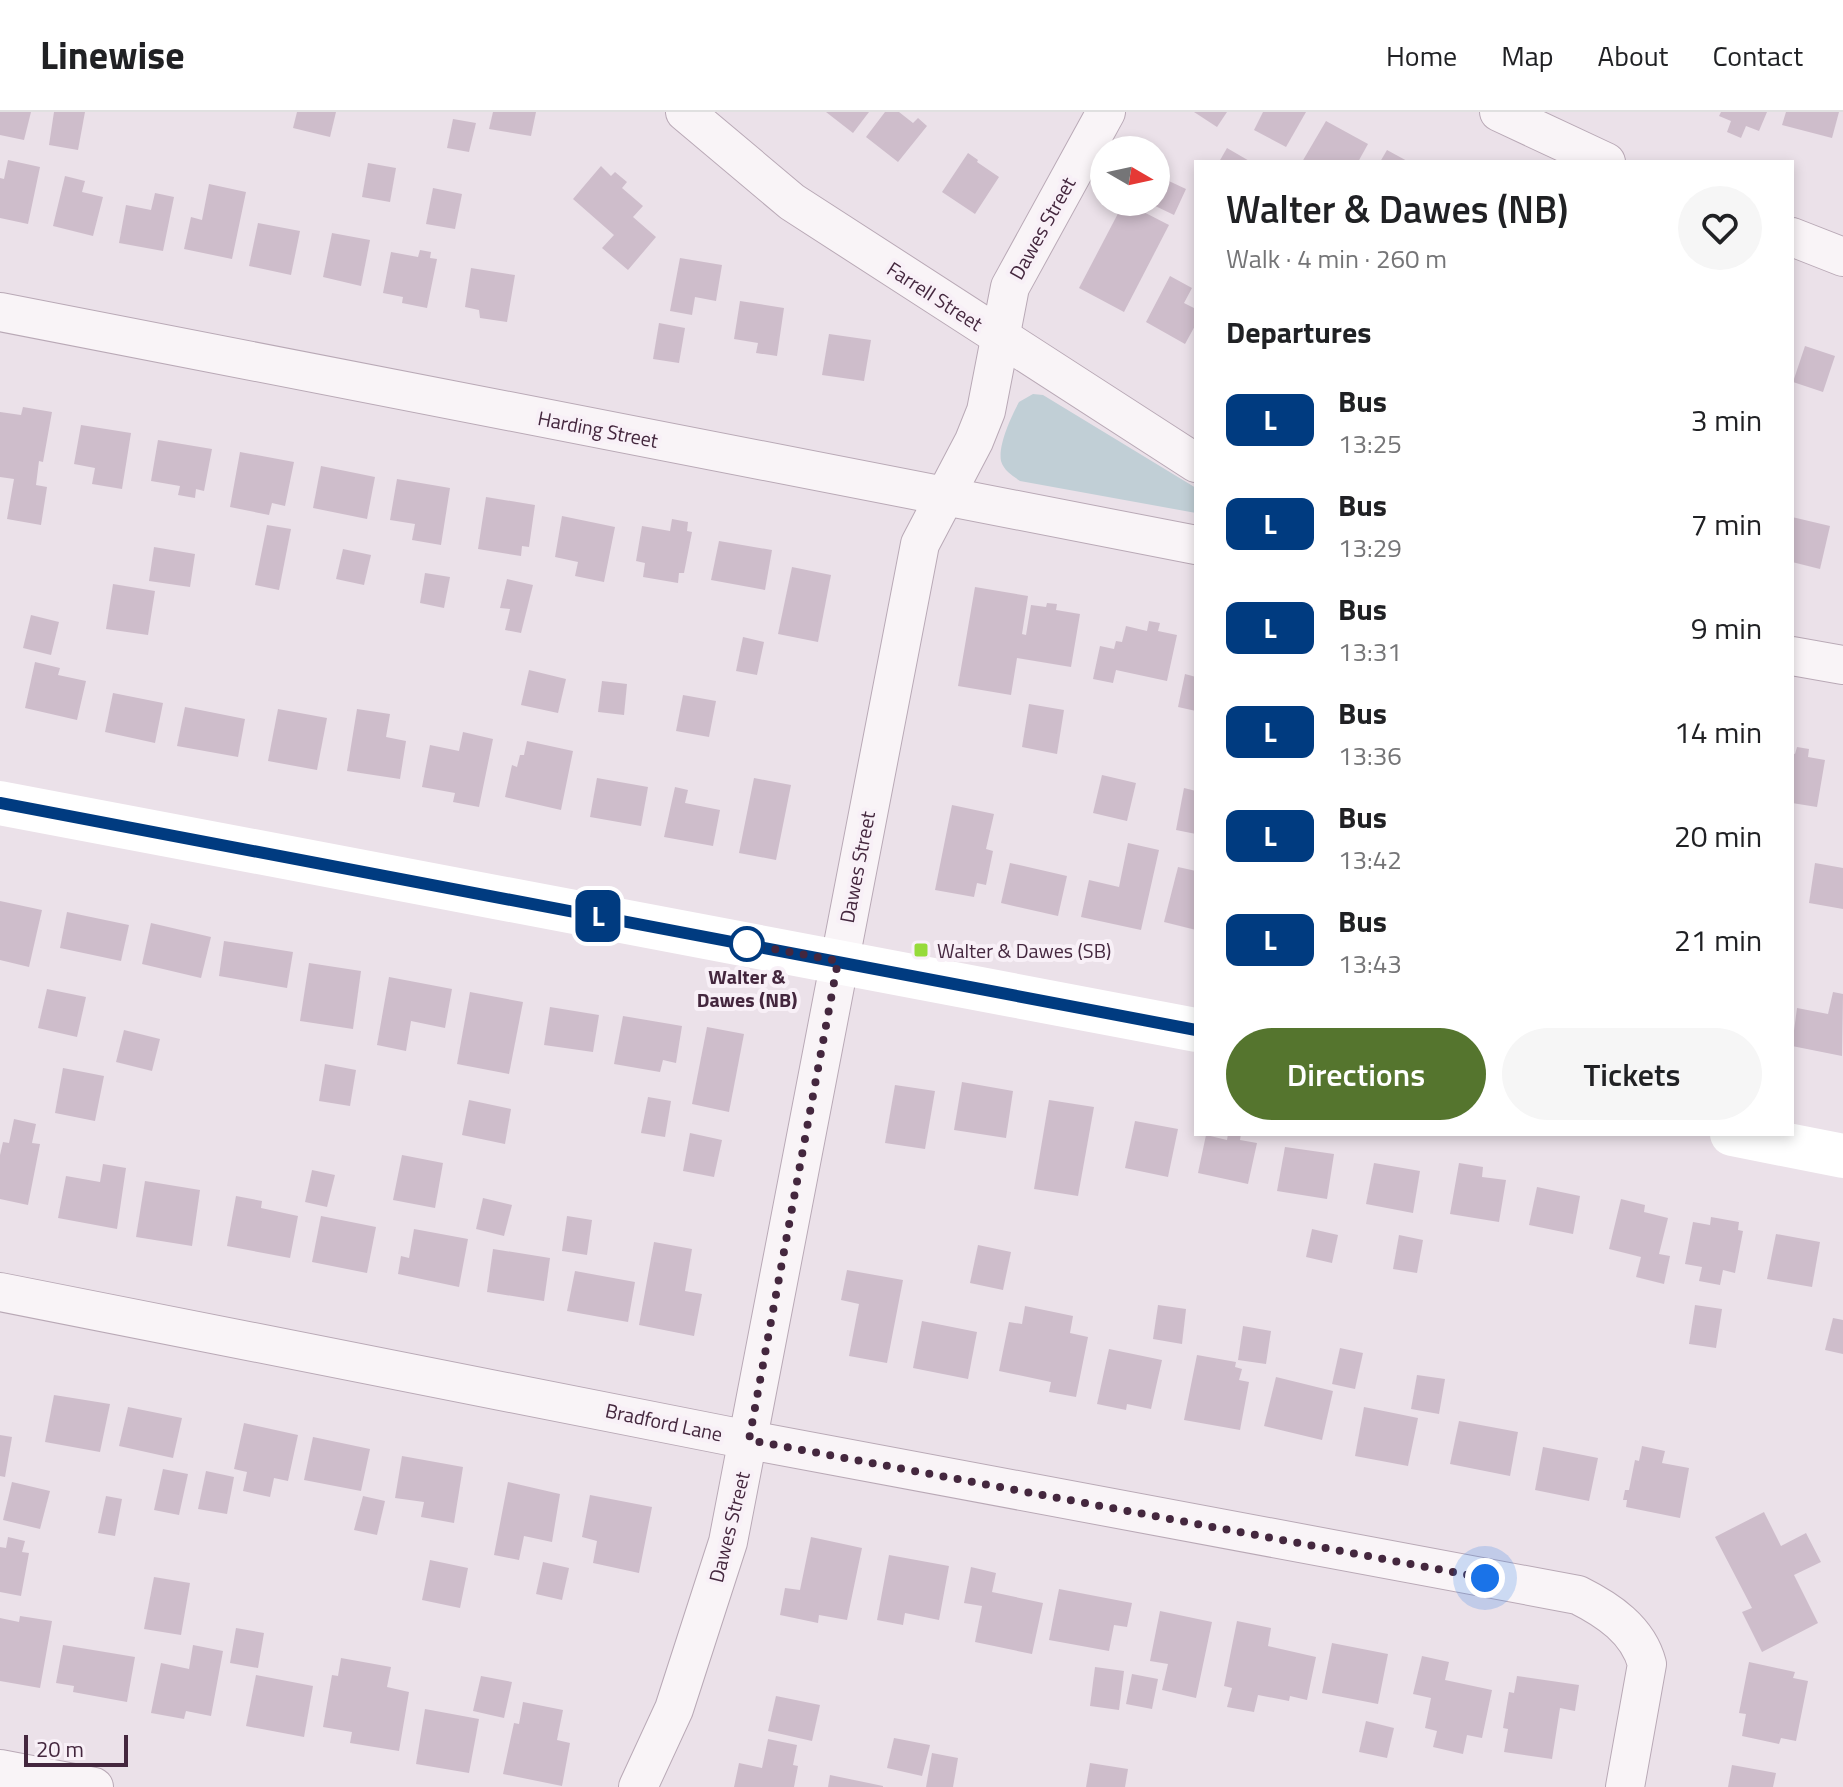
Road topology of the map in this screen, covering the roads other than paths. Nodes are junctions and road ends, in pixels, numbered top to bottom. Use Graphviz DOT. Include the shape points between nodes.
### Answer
graph roads {
  1 [pos="685,112"];
  2 [pos="1106,112"];
  3 [pos="1499,112"];
  4 [pos="1602,160"];
  5 [pos="1794,238"];
  6 [pos="1843,257"];
  7 [pos="0,312"];
  8 [pos="1000,338"];
  9 [pos="1194,462"];
  10 [pos="945,497"];
  11 [pos="1194,545"];
  12 [pos="1794,656"];
  13 [pos="1843,665"];
  14 [pos="0,803"];
  15 [pos="838,961"];
  16 [pos="1194,1030"];
  17 [pos="1742,1136"];
  18 [pos="1843,1156"];
  19 [pos="0,1292"];
  20 [pos="749,1440"];
  21 [pos="0,1769"];
  22 [pos="94,1787"];
  23 [pos="638,1787"];
  24 [pos="1625,1787"];
  1 -- 8 [label="street, Farrell Street" via="792,202"];
  2 -- 8 [label="street, Dawes Street" via="1010,287"];
  3 -- 4 [label="street"];
  5 -- 6 [label="street"];
  7 -- 10 [label="street, Harding Street"];
  8 -- 9 [label="street, Farrell Street"];
  8 -- 10 [label="street, Dawes Street" via="986,411"];
  10 -- 11 [label="street, Harding Street"];
  10 -- 15 [label="street, Dawes Street" via="920,544"];
  12 -- 13 [label="street"];
  14 -- 15 [label="street"];
  15 -- 16 [label="street"];
  15 -- 20 [label="street, Dawes Street"];
  17 -- 18 [label="street"];
  19 -- 20 [label="street, Bradford Lane"];
  20 -- 23 [label="street, Dawes Street" via="709,1605 674,1709"];
  20 -- 24 [label="street, Bradford Lane" via="1578,1595 1617,1618 1647,1664"];
  21 -- 22 [label="street"];
}
